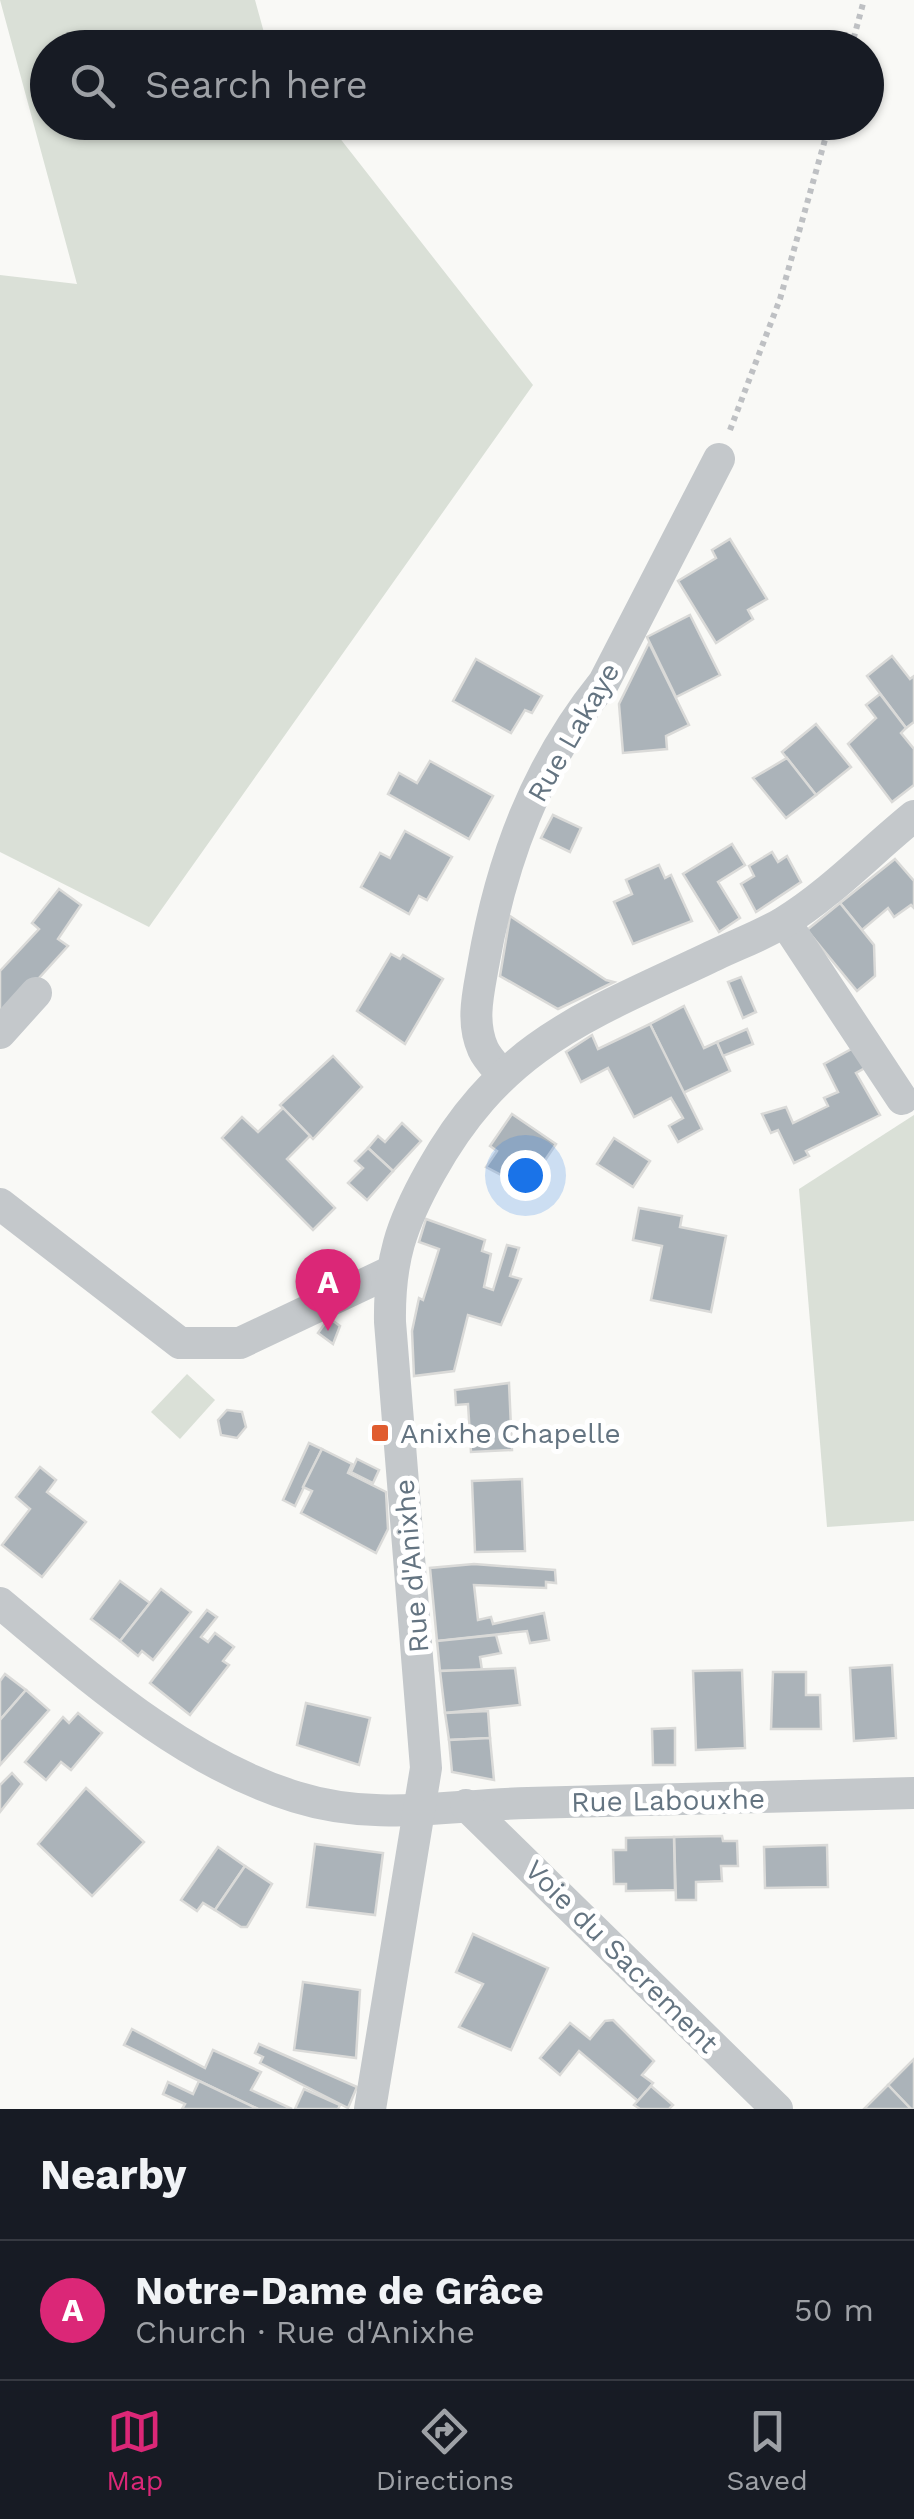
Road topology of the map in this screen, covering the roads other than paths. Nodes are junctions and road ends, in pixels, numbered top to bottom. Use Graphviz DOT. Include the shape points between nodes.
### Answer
graph roads {
  1 [pos="719,460"];
  2 [pos="914,816"];
  3 [pos="785,922"];
  4 [pos="36,994"];
  5 [pos="0,1033"];
  6 [pos="502,1073"];
  7 [pos="902,1100"];
  8 [pos="0,1204"];
  9 [pos="390,1272"];
  10 [pos="0,1603"];
  11 [pos="914,1792"];
  12 [pos="466,1805"];
  13 [pos="421,1808"];
  14 [pos="370,2109"];
  15 [pos="777,2109"];
  1 -- 6 [label="street, Rue Lakaye" via="504,862 476,1020 483,1051"];
  2 -- 3 [label="street, Rue d'Anixhe"];
  3 -- 6 [label="street, Rue d'Anixhe" via="576,1021"];
  3 -- 7 [label="street"];
  4 -- 5 [label="street"];
  6 -- 9 [label="street, Rue d'Anixhe" via="435,1164 408,1212"];
  8 -- 9 [label="street" via="180,1343 240,1343"];
  9 -- 13 [label="street, Rue d'Anixhe" via="426,1768"];
  10 -- 13 [label="street, Rue Labouxhe" via="104,1688 213,1761 345,1810 386,1814"];
  11 -- 12 [label="street, Rue Labouxhe"];
  12 -- 13 [label="street, Rue Labouxhe"];
  12 -- 15 [label="street, Voie du Sacrement"];
  13 -- 14 [label="street, Rue d'Anixhe"];
}
